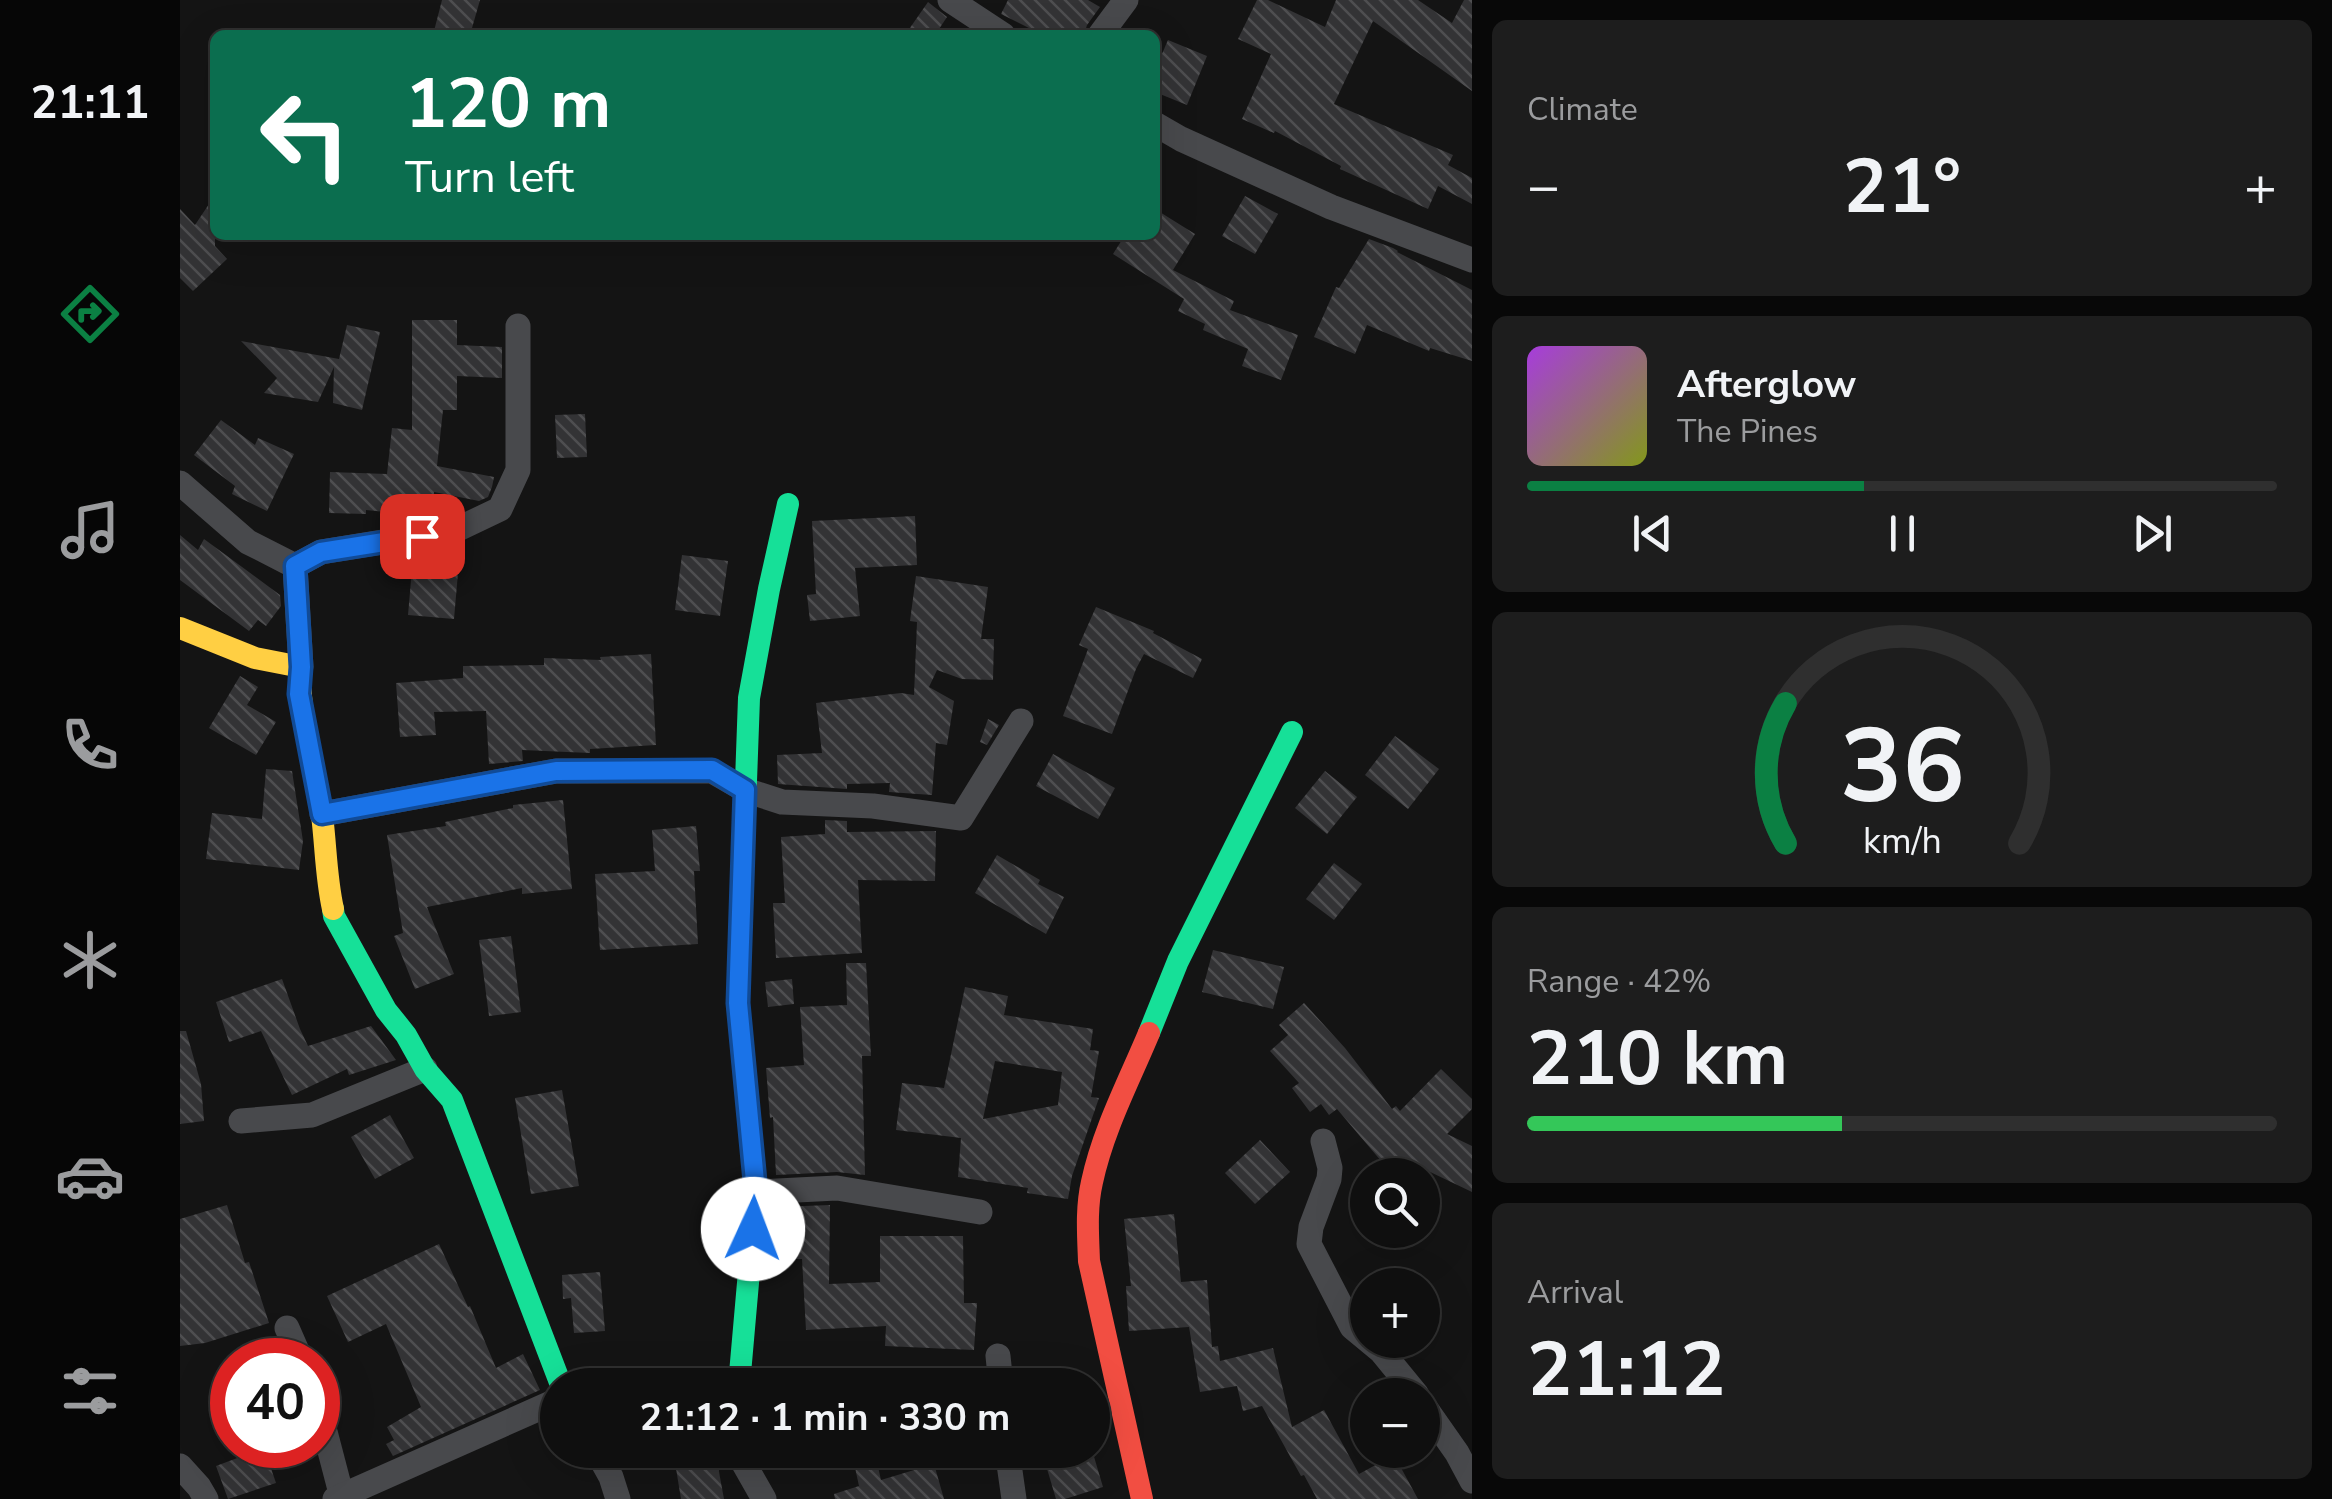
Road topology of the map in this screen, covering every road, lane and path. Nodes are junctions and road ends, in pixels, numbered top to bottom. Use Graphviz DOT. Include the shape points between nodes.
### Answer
graph roads {
  1 [pos="950,0"];
  2 [pos="1126,0"];
  3 [pos="995,30"];
  4 [pos="1104,30"];
  5 [pos="1160,127"];
  6 [pos="1472,260"];
  7 [pos="518,326"];
  8 [pos="180,482"];
  9 [pos="788,504"];
  10 [pos="295,566"];
  11 [pos="180,628"];
  12 [pos="301,667"];
  13 [pos="1020,721"];
  14 [pos="1292,732"];
  15 [pos="745,790"];
  16 [pos="322,814"];
  17 [pos="425,1069"];
  18 [pos="240,1122"];
  19 [pos="1324,1141"];
  20 [pos="756,1192"];
  21 [pos="980,1212"];
  22 [pos="287,1328"];
  23 [pos="291,1338"];
  24 [pos="998,1356"];
  25 [pos="554,1368"];
  26 [pos="740,1368"];
  27 [pos="999,1368"];
  28 [pos="1402,1378"];
  29 [pos="540,1408"];
  30 [pos="1440,1429"];
  31 [pos="180,1466"];
  32 [pos="332,1468"];
  33 [pos="607,1468"];
  34 [pos="746,1468"];
  35 [pos="1010,1468"];
  36 [pos="1472,1481"];
  37 [pos="339,1498"];
  38 [pos="206,1499"];
  39 [pos="618,1499"];
  40 [pos="764,1499"];
  41 [pos="1014,1499"];
  42 [pos="1142,1499"];
  1 -- 3 [label="street"];
  2 -- 4 [label="street"];
  5 -- 6 [label="street" via="1331,206"];
  7 -- 10 [label="street" via="518,470 500,509 456,530 321,552"];
  8 -- 10 [label="street" via="248,542"];
  9 -- 15 [label="street" via="749,698"];
  10 -- 12 [label="street"];
  11 -- 12 [label="street" via="255,658"];
  12 -- 16 [label="street" via="299,694"];
  13 -- 15 [label="street" via="962,818 782,802"];
  14 -- 42 [label="street" via="1178,961 1092,1182 1089,1260"];
  15 -- 16 [label="street" via="712,770 556,771"];
  15 -- 20 [label="street" via="738,1003"];
  16 -- 17 [label="street" via="334,916"];
  17 -- 18 [label="street" via="312,1115"];
  17 -- 25 [label="street" via="452,1100"];
  19 -- 28 [label="street" via="1329,1179 1310,1244 1352,1327"];
  20 -- 21 [label="street" via="837,1188"];
  20 -- 26 [label="street"];
  22 -- 23 [label="street"];
  24 -- 27 [label="street"];
  29 -- 37 [label="street"];
  30 -- 36 [label="street"];
  31 -- 38 [label="street"];
  32 -- 37 [label="street"];
  33 -- 39 [label="street"];
  34 -- 40 [label="street"];
  35 -- 41 [label="street"];
}
